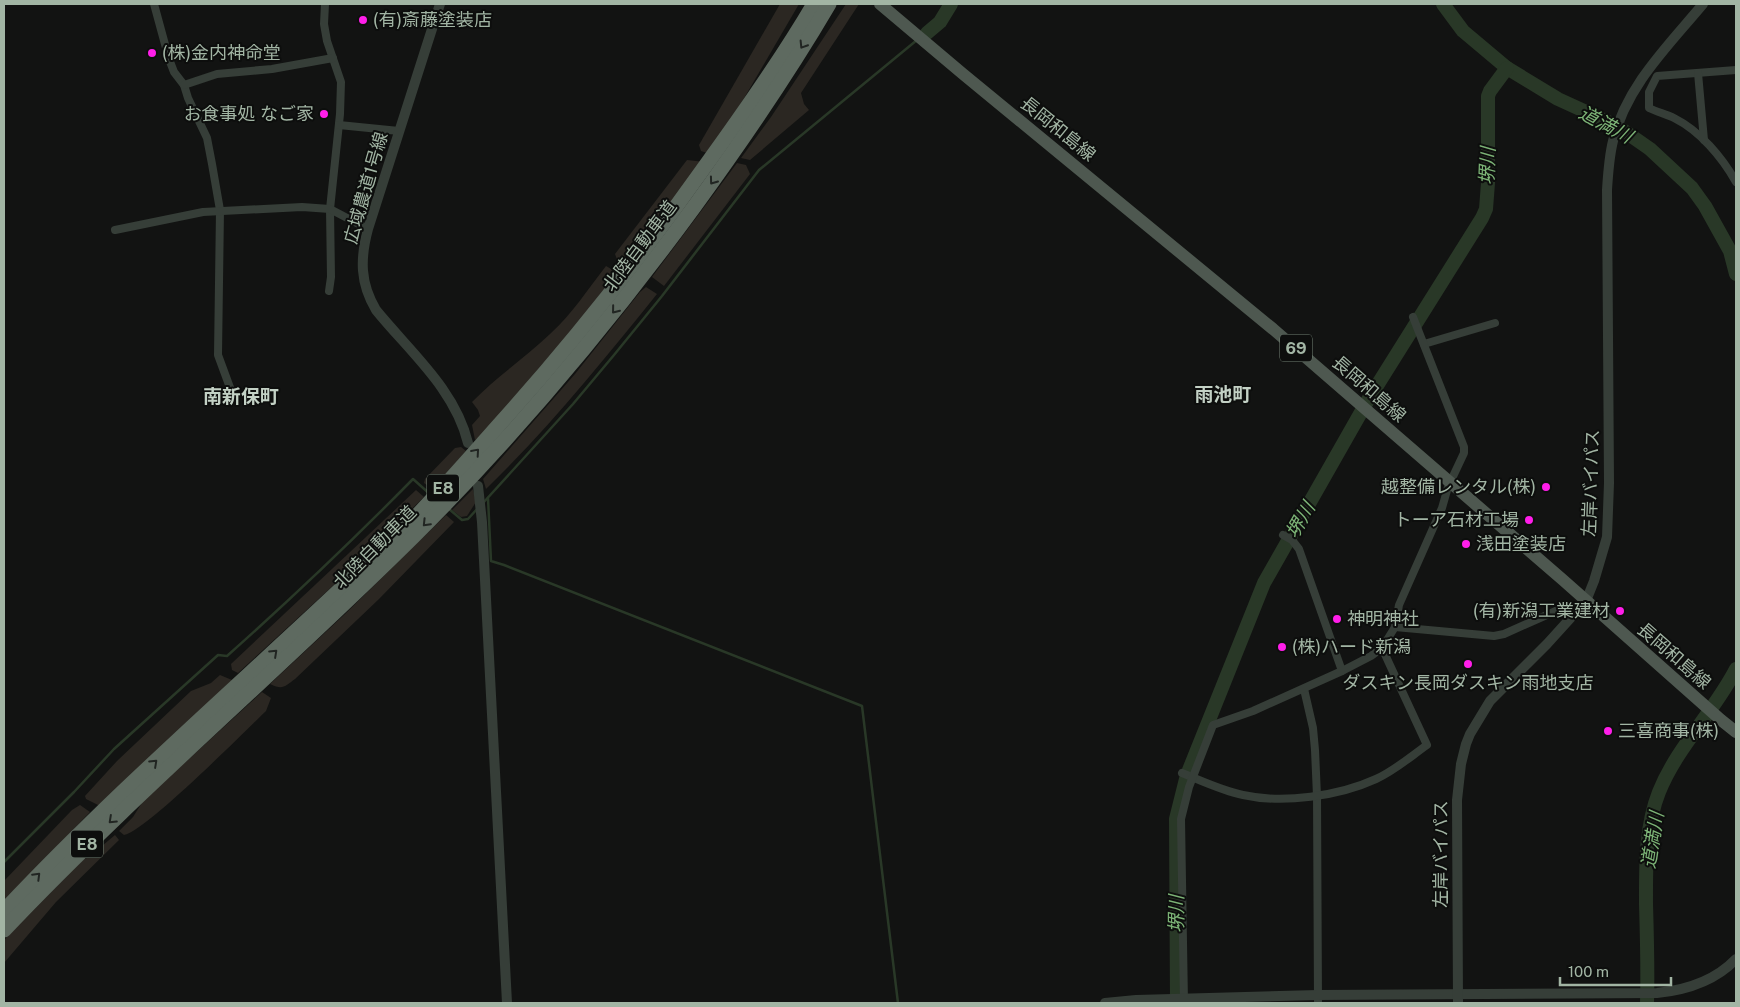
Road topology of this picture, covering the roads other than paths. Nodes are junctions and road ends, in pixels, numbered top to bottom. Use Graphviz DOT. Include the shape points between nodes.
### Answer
graph roads {
  1 [pos="154,4"];
  2 [pos="325,4"];
  3 [pos="440,4"];
  4 [pos="814,4"];
  5 [pos="829,4"];
  6 [pos="880,4"];
  7 [pos="1703,4"];
  8 [pos="333,58"];
  9 [pos="1736,70"];
  10 [pos="1698,73"];
  11 [pos="184,85"];
  12 [pos="339,125"];
  13 [pos="399,131"];
  14 [pos="1704,140"];
  15 [pos="1736,166"];
  16 [pos="1734,178"];
  17 [pos="330,209"];
  18 [pos="220,210"];
  19 [pos="368,229"];
  20 [pos="115,230"];
  21 [pos="329,291"];
  22 [pos="1414,317"];
  23 [pos="1495,323"];
  24 [pos="1424,344"];
  25 [pos="232,393"];
  26 [pos="468,443"];
  27 [pos="1450,483"];
  28 [pos="478,486"];
  29 [pos="1283,536"];
  30 [pos="1586,601"];
  31 [pos="1558,610"];
  32 [pos="1395,626"];
  33 [pos="1382,648"];
  34 [pos="1342,671"];
  35 [pos="1304,689"];
  36 [pos="1736,732"];
  37 [pos="1182,773"];
  38 [pos="1193,778"];
  39 [pos="1317,796"];
  40 [pos="4,912"];
  41 [pos="4,930"];
  42 [pos="1736,959"];
  43 [pos="1318,999"];
  44 [pos="1458,999"];
  45 [pos="1184,1001"];
  46 [pos="507,1003"];
  47 [pos="1104,1003"];
  1 -- 11 [label="street" via="169,59"];
  2 -- 8 [label="street" via="324,24"];
  3 -- 13 [label="street, 広域農道1号線"];
  40 -- 4 [label="highway, 北陸自動車道 / E8, one-way" via="90,824 334,596 454,476 546,372 632,267 760,90"];
  5 -- 41 [label="highway, 北陸自動車道 / E8, one-way" via="729,159 677,230 589,342 503,441 410,540 82,849"];
  6 -- 27 [label="main road, 長岡和島線 / 69" via="1208,274"];
  7 -- 30 [label="street, 左岸バイパス" via="1632,94 1613,140 1607,190 1609,516 1602,559"];
  8 -- 11 [label="street" via="272,69 217,74"];
  8 -- 12 [label="street" via="341,82"];
  9 -- 10 [label="street"];
  10 -- 14 [label="street"];
  10 -- 14 [label="street" via="1657,76 1649,92 1649,108 1674,118"];
  11 -- 18 [label="street" via="207,138"];
  12 -- 13 [label="street"];
  12 -- 17 [label="street"];
  13 -- 19 [label="street, 広域農道1号線"];
  14 -- 16 [label="street"];
  15 -- 16 [label="street"];
  17 -- 18 [label="street"];
  17 -- 19 [label="street"];
  17 -- 21 [label="street"];
  18 -- 20 [label="street"];
  18 -- 25 [label="street" via="218,355"];
  19 -- 26 [label="street, 広域農道1号線" via="363,263 368,296 376,310 444,390 456,410"];
  22 -- 24 [label="street"];
  23 -- 24 [label="street"];
  24 -- 27 [label="street" via="1464,447"];
  27 -- 30 [label="main road, 長岡和島線 / 69"];
  27 -- 32 [label="street" via="1398,605"];
  28 -- 46 [label="street"];
  29 -- 34 [label="street" via="1292,540 1299,549"];
  30 -- 36 [label="main road, 長岡和島線 / 69"];
  30 -- 44 [label="street, 左岸バイパス" via="1490,701 1466,744 1456,800"];
  31 -- 32 [label="street" via="1494,636"];
  32 -- 33 [label="street"];
  33 -- 34 [label="street"];
  33 -- 39 [label="street" via="1427,745 1375,780"];
  34 -- 35 [label="street"];
  35 -- 38 [label="street" via="1213,725"];
  35 -- 39 [label="street" via="1313,728"];
  37 -- 38 [label="street"];
  38 -- 39 [label="street" via="1259,798"];
  38 -- 45 [label="street" via="1181,818"];
  39 -- 43 [label="street"];
  42 -- 44 [label="street" via="1700,983 1675,991"];
  43 -- 44 [label="street"];
  43 -- 45 [label="street"];
  45 -- 47 [label="street"];
}
